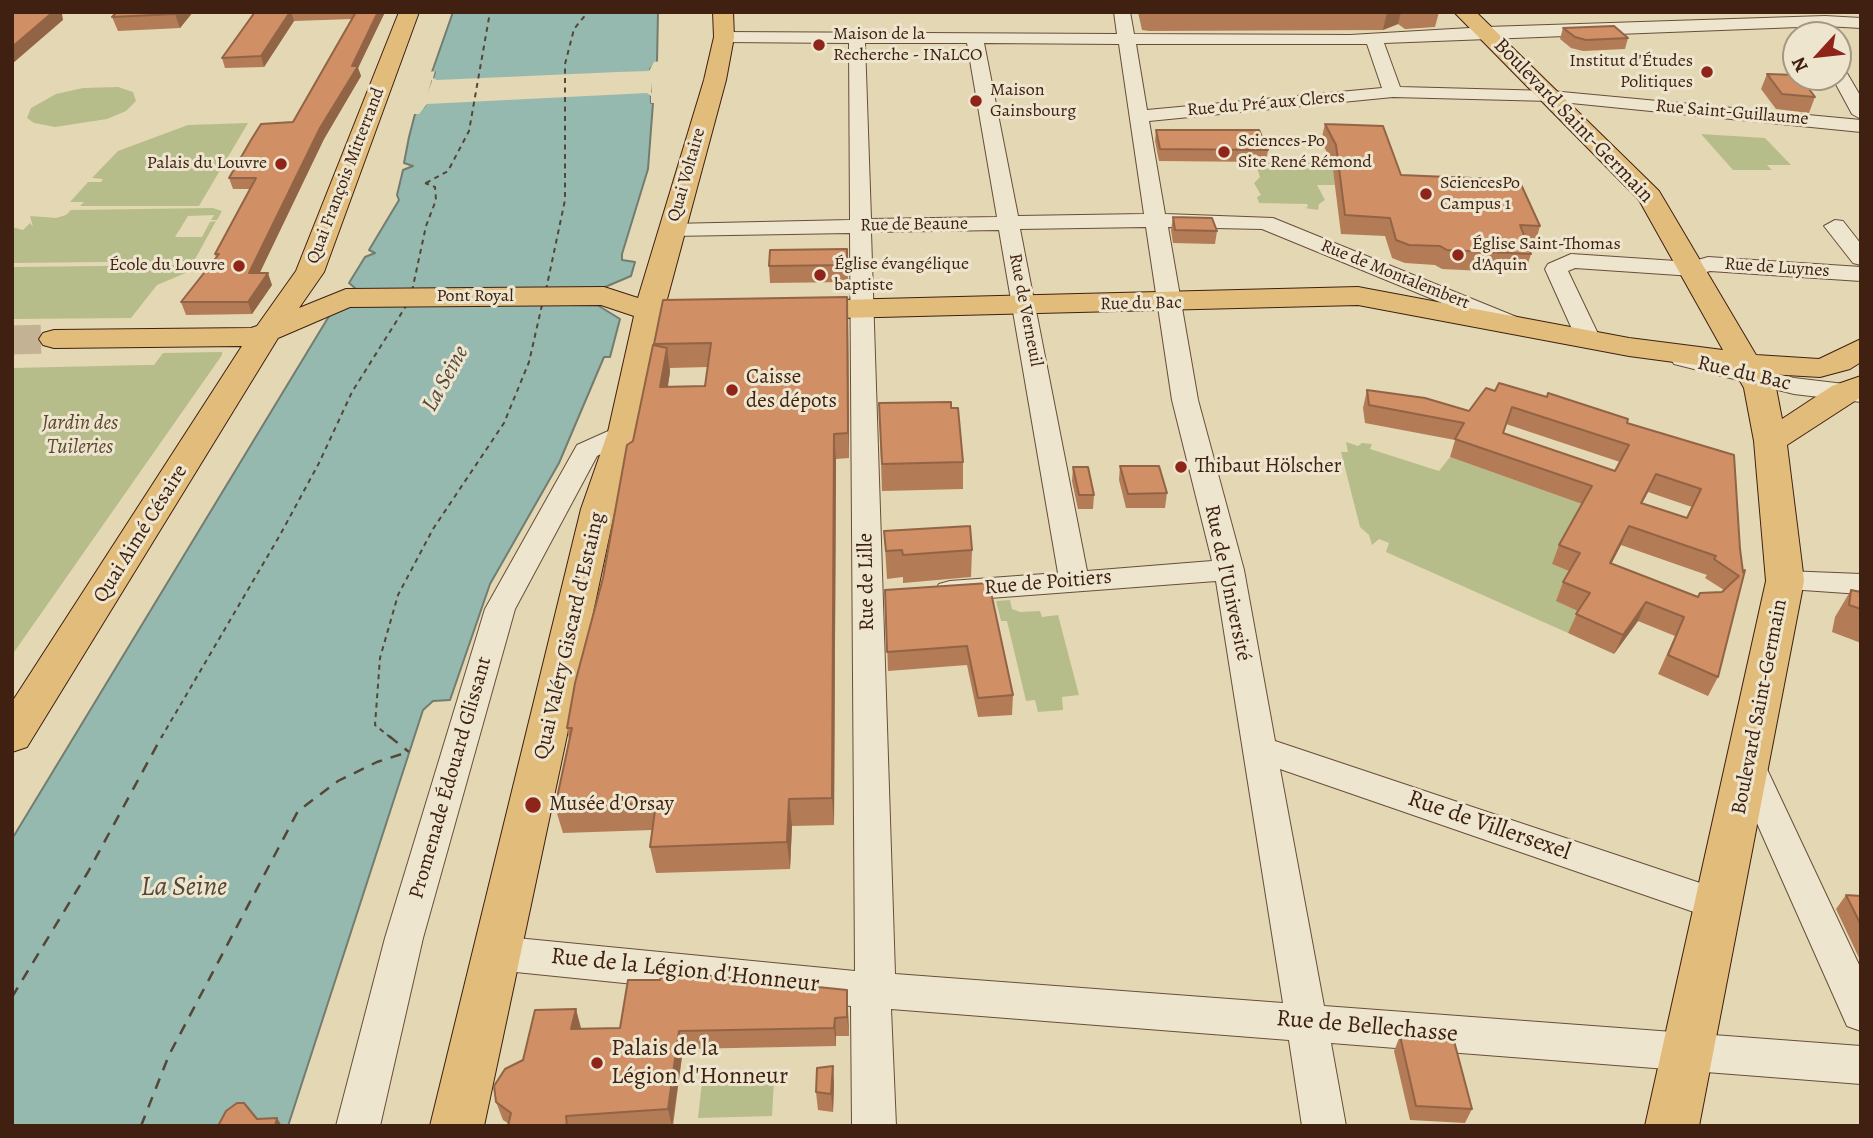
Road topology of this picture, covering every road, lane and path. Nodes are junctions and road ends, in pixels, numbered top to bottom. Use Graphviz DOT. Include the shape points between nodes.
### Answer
graph roads {
  1 [pos="409,12"];
  2 [pos="1464,12"];
  3 [pos="1782,24"];
  4 [pos="723,25"];
  5 [pos="1125,26"];
  6 [pos="1486,32"];
  7 [pos="857,37"];
  8 [pos="975,39"];
  9 [pos="1374,40"];
  10 [pos="1848,91"];
  11 [pos="1393,92"];
  12 [pos="1550,96"];
  13 [pos="1861,114"];
  14 [pos="1139,116"];
  15 [pos="1861,125"];
  16 [pos="1156,220"];
  17 [pos="1008,223"];
  18 [pos="860,226"];
  19 [pos="1835,226"];
  20 [pos="671,230"];
  21 [pos="1861,258"];
  22 [pos="1693,269"];
  23 [pos="1861,274"];
  24 [pos="658,276"];
  25 [pos="327,293"];
  26 [pos="626,300"];
  27 [pos="1168,303"];
  28 [pos="1025,306"];
  29 [pos="862,309"];
  30 [pos="1516,325"];
  31 [pos="268,332"];
  32 [pos="1588,338"];
  33 [pos="54,339"];
  34 [pos="1861,348"];
  35 [pos="1821,368"];
  36 [pos="1750,369"];
  37 [pos="1856,397"];
  38 [pos="624,432"];
  39 [pos="1770,442"];
  40 [pos="1229,570"];
  41 [pos="1074,580"];
  42 [pos="1785,581"];
  43 [pos="1861,584"];
  44 [pos="893,596"];
  45 [pos="12,736"];
  46 [pos="1258,748"];
  47 [pos="1749,767"];
  48 [pos="1720,905"];
  49 [pos="496,953"];
  50 [pos="873,990"];
  51 [pos="1861,1013"];
  52 [pos="1305,1022"];
  53 [pos="1689,1053"];
  54 [pos="1861,1065"];
  55 [pos="358,1126"];
  56 [pos="457,1126"];
  57 [pos="874,1126"];
  58 [pos="1324,1126"];
  59 [pos="1672,1126"];
  1 -- 25 [label="main road, Quai François Mitterrand"];
  2 -- 6 [label="main road, Boulevard Saint-Germain"];
  3 -- 6 [label="street"];
  4 -- 7 [label="street"];
  4 -- 20 [label="main road, Quai Voltaire" via="715,79"];
  5 -- 8 [label="street"];
  5 -- 9 [label="street"];
  5 -- 14 [label="street, Rue de l'Université"];
  6 -- 9 [label="street"];
  6 -- 12 [label="main road, Boulevard Saint-Germain"];
  7 -- 8 [label="street"];
  7 -- 18 [label="street, Rue de Lille"];
  8 -- 17 [label="street, Rue de Verneuil"];
  9 -- 11 [label="street"];
  10 -- 13 [label="street"];
  11 -- 12 [label="street, Rue Saint-Guillaume"];
  11 -- 14 [label="street, Rue du Pré aux Clercs"];
  12 -- 15 [label="street, Rue Saint-Guillaume"];
  12 -- 22 [label="main road, Boulevard Saint-Germain" via="1650,196"];
  14 -- 16 [label="street, Rue de l'Université"];
  16 -- 17 [label="street, Rue de Beaune"];
  16 -- 27 [label="street, Rue de l'Université"];
  16 -- 30 [label="street, Rue de Montalembert" via="1265,223"];
  17 -- 18 [label="street, Rue de Beaune"];
  17 -- 28 [label="street, Rue de Verneuil"];
  18 -- 20 [label="street, Rue de Beaune"];
  18 -- 29 [label="street, Rue de Lille"];
  19 -- 21 [label="street"];
  20 -- 24 [label="main road, Quai Voltaire"];
  22 -- 23 [label="street, Rue de Luynes" via="1708,264"];
  22 -- 32 [label="street, Rue de Luynes" via="1572,261 1562,265 1556,269"];
  22 -- 36 [label="main road, Boulevard Saint-Germain"];
  24 -- 26 [label="main road, Pont Royal"];
  25 -- 26 [label="main road, Pont Royal"];
  25 -- 31 [label="main road, Pont Royal"];
  26 -- 29 [label="main road, Rue du Bac" via="756,310"];
  26 -- 38 [label="main road, Quai Valéry Giscard d'Estaing"];
  27 -- 28 [label="main road, Rue du Bac"];
  27 -- 30 [label="main road, Rue du Bac" via="1358,296"];
  27 -- 40 [label="street, Rue de l'Université" via="1185,400"];
  28 -- 29 [label="main road, Rue du Bac"];
  28 -- 41 [label="street, Rue de Verneuil"];
  29 -- 44 [label="street, Rue de Lille"];
  30 -- 32 [label="main road, Rue du Bac"];
  31 -- 33 [label="main road, Pont Royal" via="255,337"];
  31 -- 45 [label="main road, Quai Aimé Césaire"];
  32 -- 36 [label="main road, Rue du Bac"];
  34 -- 35 [label="main road" via="1839,363"];
  35 -- 36 [label="main road"];
  35 -- 37 [label="street"];
  36 -- 37 [label="street, Rue du Bac"];
  36 -- 39 [label="main road, Boulevard Saint-Germain" via="1760,388"];
  37 -- 39 [label="main road"];
  38 -- 49 [label="main road, Quai Valéry Giscard d'Estaing" via="598,509"];
  38 -- 55 [label="street, Promenade Édouard Glissant" via="589,449 500,609 404,937"];
  39 -- 42 [label="main road, Boulevard Saint-Germain"];
  40 -- 41 [label="street, Rue de Poitiers"];
  40 -- 46 [label="street, Rue de l'Université"];
  41 -- 44 [label="street, Rue de Poitiers"];
  42 -- 43 [label="street"];
  42 -- 47 [label="main road, Boulevard Saint-Germain"];
  44 -- 50 [label="street, Rue de Lille"];
  46 -- 48 [label="street, Rue de Villersexel"];
  46 -- 52 [label="street, Rue de l'Université"];
  47 -- 48 [label="main road, Boulevard Saint-Germain"];
  47 -- 51 [label="street"];
  48 -- 53 [label="main road, Boulevard Saint-Germain"];
  49 -- 50 [label="street, Rue de la Légion d'Honneur"];
  49 -- 56 [label="main road, Quai Valéry Giscard d'Estaing"];
  50 -- 52 [label="street, Rue de Bellechasse"];
  50 -- 57 [label="street, Rue de Lille"];
  52 -- 53 [label="street, Rue de Bellechasse"];
  52 -- 58 [label="street, Rue de l'Université"];
  53 -- 54 [label="street, Rue de Bellechasse"];
  53 -- 59 [label="main road, Boulevard Saint-Germain"];
}
